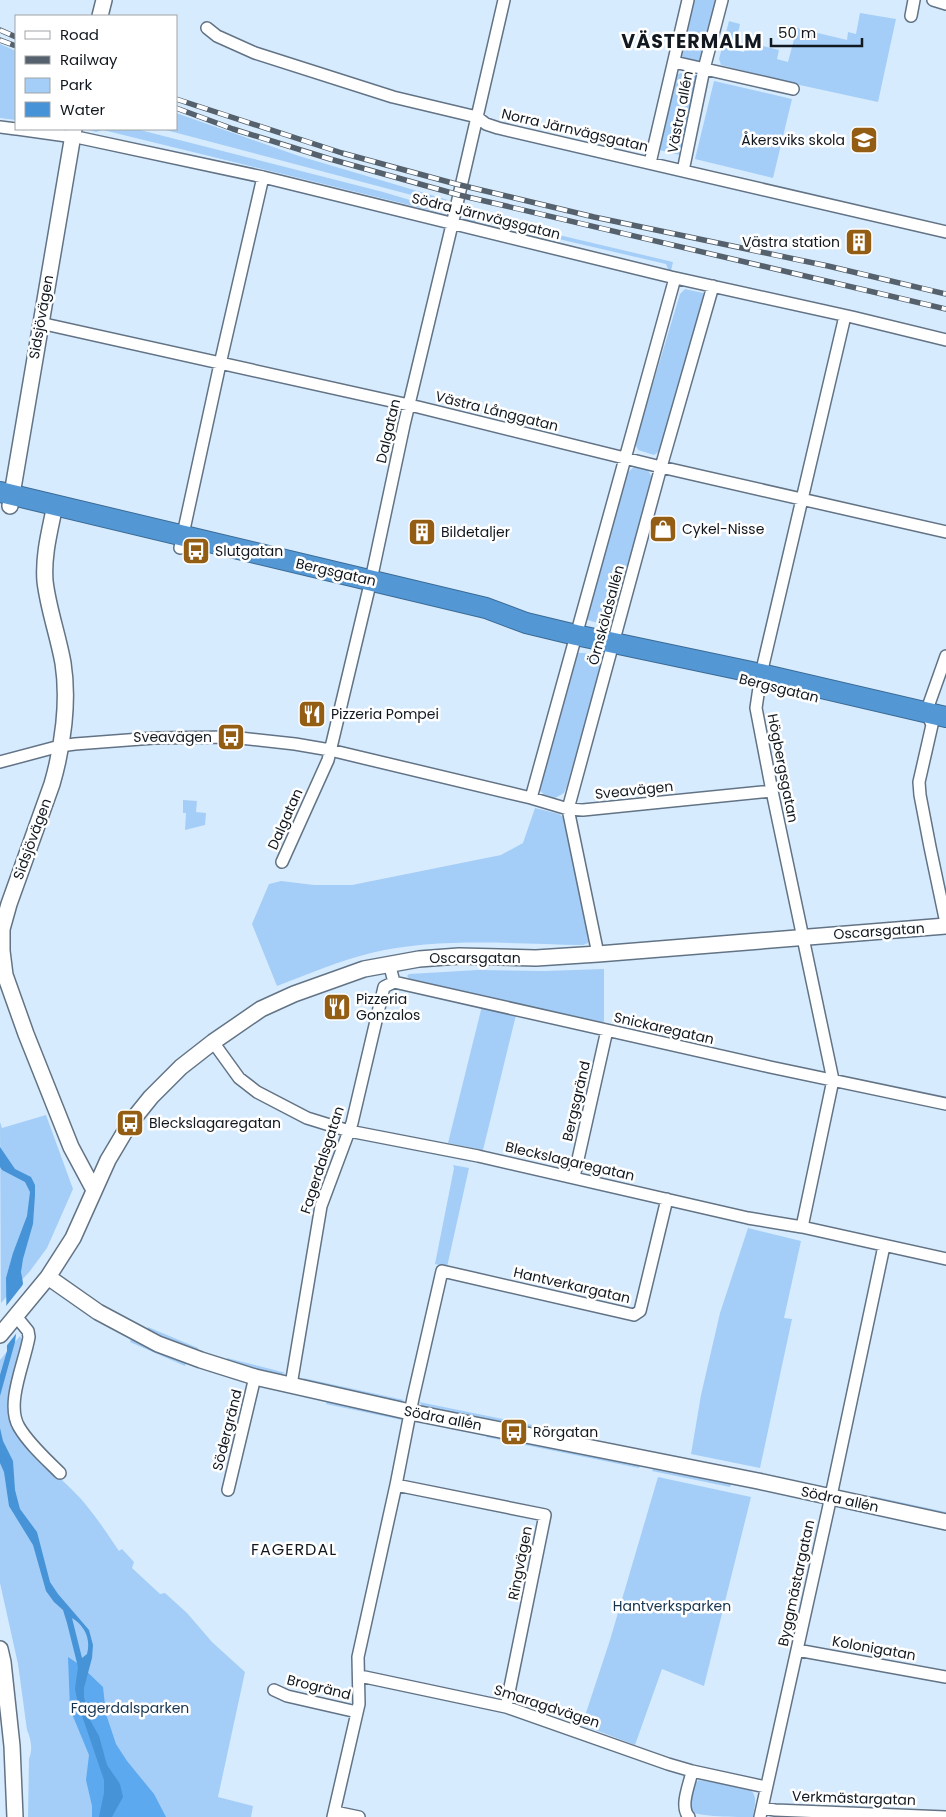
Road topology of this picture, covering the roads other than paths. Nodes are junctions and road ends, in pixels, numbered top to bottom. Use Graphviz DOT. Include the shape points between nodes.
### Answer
graph roads {
  1 [pos="104,0"];
  2 [pos="504,0"];
  3 [pos="688,0"];
  4 [pos="722,0"];
  5 [pos="914,0"];
  6 [pos="932,0"];
  7 [pos="946,4"];
  8 [pos="100,15"];
  9 [pos="911,16"];
  10 [pos="207,28"];
  11 [pos="674,62"];
  12 [pos="704,69"];
  13 [pos="792,89"];
  14 [pos="477,117"];
  15 [pos="0,127"];
  16 [pos="15,129"];
  17 [pos="35,130"];
  18 [pos="73,132"];
  19 [pos="650,163"];
  20 [pos="683,171"];
  21 [pos="263,177"];
  22 [pos="452,224"];
  23 [pos="946,232"];
  24 [pos="675,278"];
  25 [pos="713,286"];
  26 [pos="845,316"];
  27 [pos="40,323"];
  28 [pos="946,340"];
  29 [pos="220,364"];
  30 [pos="408,405"];
  31 [pos="626,458"];
  32 [pos="660,467"];
  33 [pos="5,499"];
  34 [pos="802,500"];
  35 [pos="54,511"];
  36 [pos="946,532"];
  37 [pos="182,542"];
  38 [pos="370,586"];
  39 [pos="576,636"];
  40 [pos="614,644"];
  41 [pos="946,656"];
  42 [pos="761,679"];
  43 [pos="938,721"];
  44 [pos="60,746"];
  45 [pos="330,750"];
  46 [pos="0,762"];
  47 [pos="772,791"];
  48 [pos="531,798"];
  49 [pos="568,809"];
  50 [pos="282,862"];
  51 [pos="946,924"];
  52 [pos="802,937"];
  53 [pos="598,954"];
  54 [pos="389,963"];
  55 [pos="394,982"];
  56 [pos="607,1030"];
  57 [pos="213,1042"];
  58 [pos="832,1080"];
  59 [pos="946,1104"];
  60 [pos="349,1130"];
  61 [pos="574,1177"];
  62 [pos="94,1190"];
  63 [pos="667,1199"];
  64 [pos="802,1227"];
  65 [pos="884,1246"];
  66 [pos="946,1260"];
  67 [pos="48,1277"];
  68 [pos="19,1320"];
  69 [pos="0,1335"];
  70 [pos="255,1377"];
  71 [pos="291,1385"];
  72 [pos="410,1412"];
  73 [pos="60,1473"];
  74 [pos="396,1485"];
  75 [pos="228,1490"];
  76 [pos="830,1497"];
  77 [pos="946,1522"];
  78 [pos="0,1650"];
  79 [pos="797,1650"];
  80 [pos="360,1676"];
  81 [pos="946,1677"];
  82 [pos="274,1690"];
  83 [pos="506,1706"];
  84 [pos="357,1712"];
  85 [pos="692,1771"];
  86 [pos="766,1788"];
  87 [pos="761,1812"];
  88 [pos="334,1814"];
  89 [pos="15,1817"];
  90 [pos="360,1817"];
  91 [pos="689,1817"];
  92 [pos="946,1817"];
  1 -- 8 [label="street"];
  2 -- 14 [label="street, Dalgatan"];
  3 -- 11 [label="street, Västra allén"];
  4 -- 12 [label="street, Västra allén"];
  5 -- 9 [label="street"];
  6 -- 7 [label="street"];
  10 -- 14 [label="street, Norra Järnvägsgatan" via="255,53 393,97"];
  11 -- 12 [label="street"];
  11 -- 19 [label="street, Västra allén"];
  12 -- 13 [label="street"];
  12 -- 20 [label="street, Västra allén"];
  14 -- 19 [label="street, Norra Järnvägsgatan" via="498,128"];
  14 -- 22 [label="street, Dalgatan"];
  15 -- 16 [label="street, Södra Järnvägsgatan"];
  17 -- 18 [label="street, Södra Järnvägsgatan"];
  18 -- 21 [label="street, Södra Järnvägsgatan"];
  18 -- 27 [label="street, Sidsjövägen"];
  19 -- 20 [label="street, Norra Järnvägsgatan"];
  20 -- 23 [label="street, Norra Järnvägsgatan"];
  21 -- 22 [label="street, Södra Järnvägsgatan"];
  21 -- 29 [label="street"];
  22 -- 24 [label="street, Södra Järnvägsgatan"];
  22 -- 30 [label="street, Dalgatan"];
  24 -- 25 [label="street, Södra Järnvägsgatan"];
  24 -- 31 [label="street, Örnsköldsallén"];
  25 -- 26 [label="street, Södra Järnvägsgatan"];
  25 -- 32 [label="street, Örnsköldsallén"];
  26 -- 28 [label="street, Södra Järnvägsgatan"];
  26 -- 34 [label="street, Högbergsgatan"];
  27 -- 29 [label="street, Västra Långgatan"];
  27 -- 33 [label="street, Sidsjövägen"];
  29 -- 30 [label="street, Västra Långgatan"];
  29 -- 37 [label="street"];
  30 -- 31 [label="street, Västra Långgatan"];
  30 -- 38 [label="street, Dalgatan"];
  31 -- 32 [label="street, Västra Långgatan"];
  31 -- 39 [label="street, Örnsköldsallén"];
  32 -- 34 [label="street, Västra Långgatan"];
  32 -- 40 [label="street, Örnsköldsallén"];
  33 -- 35 [label="highway, Bergsgatan"];
  34 -- 36 [label="street, Västra Långgatan"];
  34 -- 42 [label="street, Högbergsgatan"];
  35 -- 37 [label="highway, Bergsgatan"];
  35 -- 44 [label="street, Sidsjövägen" via="45,560 45,581 63,664 65,689"];
  37 -- 38 [label="highway, Bergsgatan"];
  38 -- 39 [label="highway, Bergsgatan" via="482,620 526,623"];
  38 -- 45 [label="street, Dalgatan"];
  39 -- 40 [label="highway, Bergsgatan"];
  39 -- 48 [label="street, Örnsköldsallén"];
  40 -- 42 [label="highway, Bergsgatan"];
  40 -- 49 [label="street, Örnsköldsallén"];
  41 -- 43 [label="street"];
  42 -- 43 [label="highway, Bergsgatan"];
  42 -- 47 [label="street, Högbergsgatan" via="756,708"];
  43 -- 51 [label="street" via="919,782"];
  44 -- 45 [label="street, Sveavägen" via="182,736 231,737"];
  44 -- 46 [label="street, Sveavägen"];
  44 -- 62 [label="street, Sidsjövägen" via="52,784 9,904 2,929 2,951 5,975 26,1034 71,1147"];
  45 -- 48 [label="street, Sveavägen"];
  45 -- 50 [label="street, Dalgatan"];
  47 -- 49 [label="street, Sveavägen"];
  47 -- 52 [label="street, Högbergsgatan"];
  48 -- 49 [label="street, Sveavägen"];
  49 -- 53 [label="street, Örnsköldsallén"];
  51 -- 52 [label="street, Oscarsgatan"];
  52 -- 53 [label="street, Oscarsgatan"];
  52 -- 58 [label="street, Högbergsgatan"];
  53 -- 54 [label="street, Oscarsgatan" via="536,958 459,956"];
  54 -- 55 [label="street"];
  54 -- 57 [label="street, Oscarsgatan" via="341,976 294,994 261,1009"];
  55 -- 56 [label="street, Snickaregatan"];
  55 -- 60 [label="street, Fagerdalsgatan" via="384,987"];
  56 -- 58 [label="street, Snickaregatan"];
  56 -- 61 [label="street, Bergsgränd"];
  57 -- 60 [label="street, Bleckslagaregatan" via="239,1078 257,1092 307,1118"];
  57 -- 62 [label="street, Oscarsgatan" via="181,1067 130,1123"];
  58 -- 59 [label="street, Snickaregatan"];
  58 -- 64 [label="street, Högbergsgatan"];
  60 -- 61 [label="street, Bleckslagaregatan"];
  60 -- 71 [label="street, Fagerdalsgatan" via="321,1206"];
  61 -- 63 [label="street, Bleckslagaregatan"];
  62 -- 67 [label="street" via="73,1238"];
  63 -- 64 [label="street, Bleckslagaregatan"];
  63 -- 72 [label="street, Hantverkargatan" via="640,1311 634,1315 442,1271"];
  64 -- 65 [label="street, Bleckslagaregatan"];
  65 -- 66 [label="street, Bleckslagaregatan"];
  65 -- 76 [label="street, Byggmästargatan"];
  67 -- 68 [label="street"];
  67 -- 70 [label="street, Södra allén" via="98,1312 158,1344"];
  68 -- 69 [label="street"];
  68 -- 73 [label="street" via="30,1337 14,1413 18,1426"];
  70 -- 71 [label="street, Södra allén"];
  70 -- 75 [label="street, Södergränd"];
  71 -- 72 [label="street, Södra allén"];
  72 -- 74 [label="street"];
  72 -- 76 [label="street, Södra allén"];
  74 -- 80 [label="street" via="358,1657"];
  74 -- 83 [label="street, Ringvägen" via="545,1515"];
  76 -- 77 [label="street, Södra allén"];
  76 -- 79 [label="street, Byggmästargatan"];
  78 -- 89 [label="street" via="12,1746"];
  79 -- 81 [label="street, Kolonigatan"];
  79 -- 86 [label="street, Byggmästargatan"];
  80 -- 83 [label="street, Smaragdvägen"];
  80 -- 84 [label="street"];
  82 -- 84 [label="street, Brogränd"];
  83 -- 85 [label="street, Smaragdvägen"];
  84 -- 88 [label="street"];
  85 -- 86 [label="street, Smaragdvägen"];
  85 -- 91 [label="street" via="684,1805"];
  86 -- 87 [label="street, Byggmästargatan"];
  87 -- 92 [label="street, Verkmästargatan"];
  88 -- 90 [label="street"];
}
